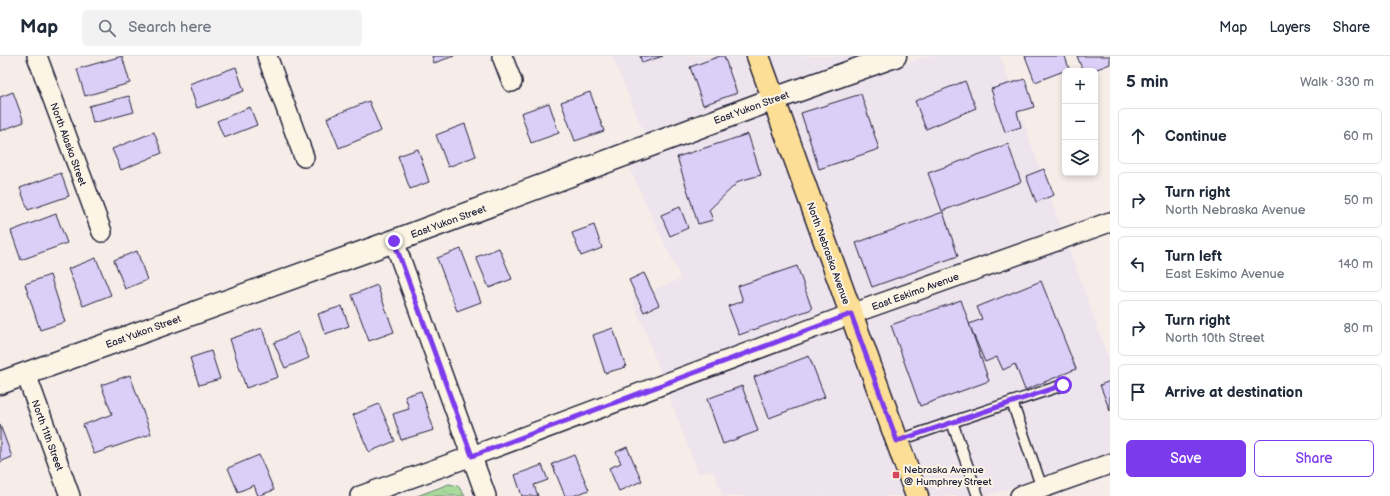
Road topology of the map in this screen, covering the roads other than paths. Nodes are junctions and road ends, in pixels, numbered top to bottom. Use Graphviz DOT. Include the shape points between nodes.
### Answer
graph roads {
  1 [pos="37,56"];
  2 [pos="268,56"];
  3 [pos="502,56"];
  4 [pos="758,56"];
  5 [pos="895,56"];
  6 [pos="512,82"];
  7 [pos="774,99"];
  8 [pos="304,157"];
  9 [pos="1110,222"];
  10 [pos="102,232"];
  11 [pos="394,241"];
  12 [pos="851,314"];
  13 [pos="26,374"];
  14 [pos="0,383"];
  15 [pos="1063,385"];
  16 [pos="1012,402"];
  17 [pos="952,422"];
  18 [pos="897,441"];
  19 [pos="472,456"];
  20 [pos="1110,464"];
  21 [pos="1042,488"];
  22 [pos="70,496"];
  23 [pos="360,496"];
  24 [pos="486,496"];
  25 [pos="917,496"];
  26 [pos="978,496"];
  27 [pos="1020,496"];
  1 -- 10 [label="street, North Alaska Street"];
  2 -- 8 [label="street"];
  3 -- 6 [label="street"];
  4 -- 7 [label="main road, North Nebraska Avenue"];
  5 -- 7 [label="street, East Yukon Street"];
  7 -- 11 [label="street, East Yukon Street"];
  7 -- 12 [label="main road, North Nebraska Avenue"];
  9 -- 12 [label="street, East Eskimo Avenue"];
  11 -- 13 [label="street, East Yukon Street"];
  11 -- 19 [label="street"];
  12 -- 18 [label="main road, North Nebraska Avenue"];
  12 -- 19 [label="street, East Eskimo Avenue"];
  13 -- 14 [label="street, East Yukon Street"];
  13 -- 22 [label="street, North 11th Street"];
  15 -- 16 [label="lane"];
  16 -- 17 [label="lane"];
  16 -- 21 [label="lane"];
  17 -- 18 [label="lane"];
  17 -- 26 [label="lane"];
  18 -- 25 [label="main road, North Nebraska Avenue"];
  19 -- 23 [label="street, East Eskimo Avenue"];
  19 -- 24 [label="street"];
  20 -- 21 [label="street"];
  21 -- 27 [label="street"];
}
